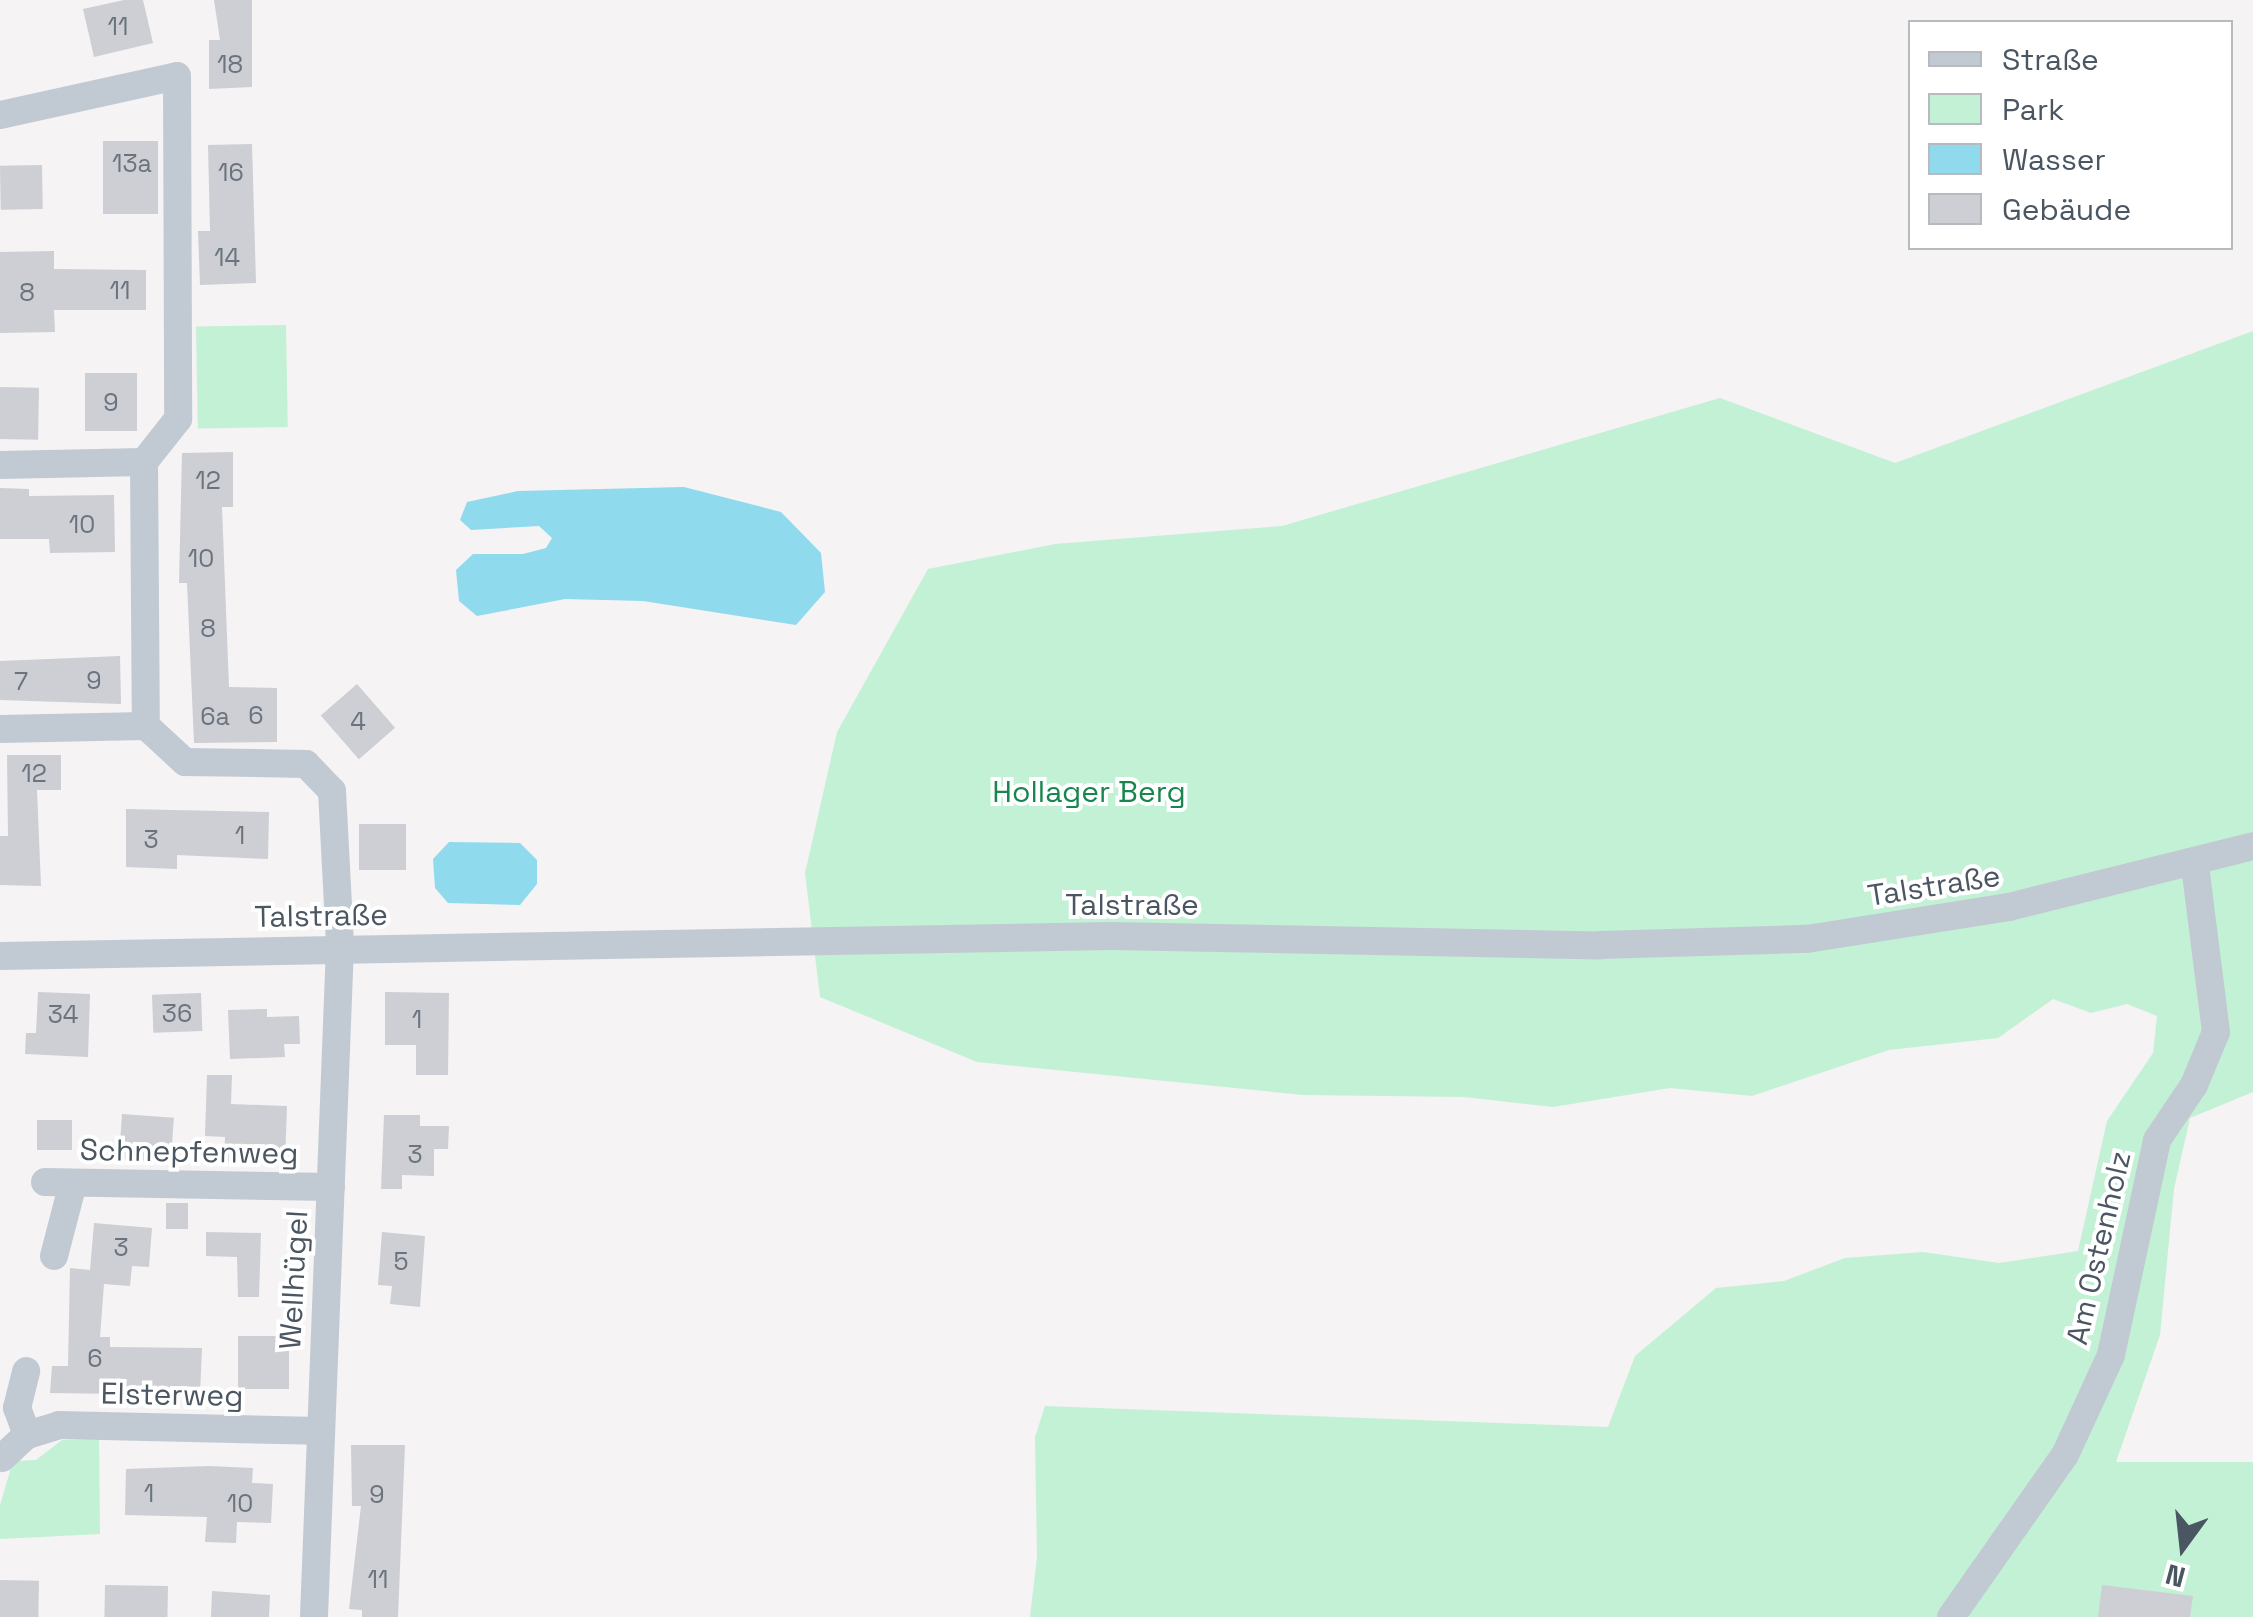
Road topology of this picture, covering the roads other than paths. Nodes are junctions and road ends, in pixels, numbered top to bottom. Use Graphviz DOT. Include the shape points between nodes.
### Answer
graph roads {
  1 [pos="0,115"];
  2 [pos="144,462"];
  3 [pos="0,465"];
  4 [pos="146,726"];
  5 [pos="0,729"];
  6 [pos="2253,846"];
  7 [pos="2195,865"];
  8 [pos="340,946"];
  9 [pos="0,956"];
  10 [pos="332,1187"];
  11 [pos="54,1256"];
  12 [pos="26,1371"];
  13 [pos="318,1431"];
  14 [pos="26,1435"];
  15 [pos="2,1458"];
  16 [pos="314,1617"];
  17 [pos="1950,1617"];
  1 -- 2 [label="street" via="177,76 178,419"];
  2 -- 3 [label="street"];
  2 -- 4 [label="street"];
  4 -- 5 [label="street"];
  4 -- 8 [label="street, Wellhügel" via="185,762 306,764 332,791"];
  6 -- 7 [label="street, Talstraße"];
  7 -- 8 [label="street, Talstraße" via="1982,913 1808,939 1600,945 1111,936"];
  7 -- 17 [label="street, Am Ostenholz" via="2216,1032 2194,1085 2157,1140 2111,1355 2066,1455"];
  8 -- 9 [label="street, Talstraße"];
  8 -- 10 [label="street, Wellhügel"];
  10 -- 11 [label="street, Schnepfenweg" via="59,1182"];
  10 -- 13 [label="street, Wellhügel"];
  12 -- 14 [label="street" via="17,1408"];
  13 -- 14 [label="street, Elsterweg" via="59,1425"];
  13 -- 16 [label="street, Wellhügel"];
  14 -- 15 [label="street"];
}
